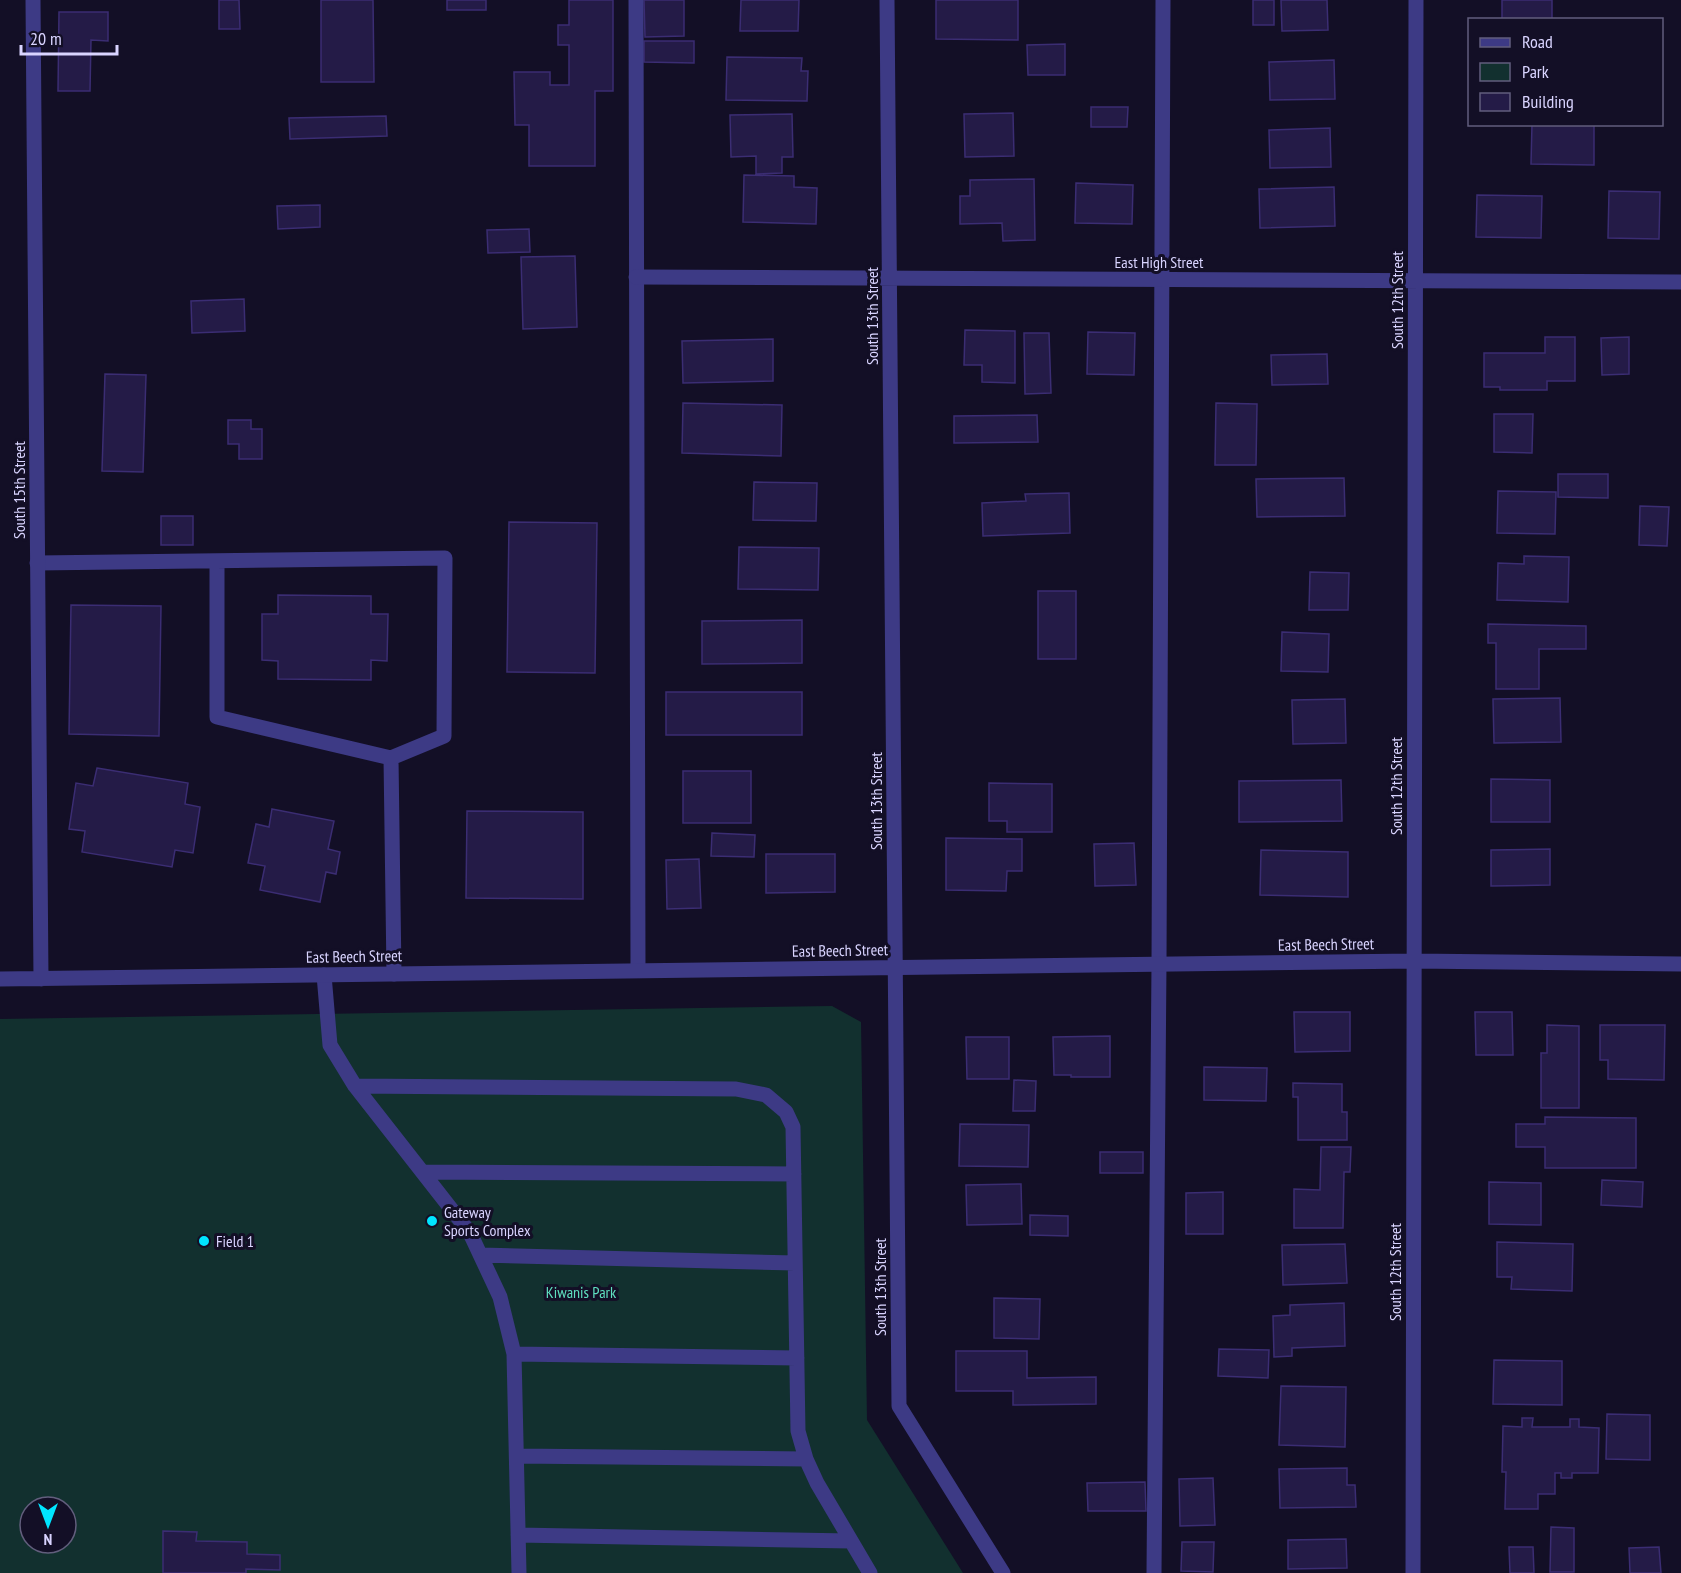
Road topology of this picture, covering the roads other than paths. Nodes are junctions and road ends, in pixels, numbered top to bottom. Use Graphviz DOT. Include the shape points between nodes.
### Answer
graph roads {
  1 [pos="33,0"];
  2 [pos="636,0"];
  3 [pos="887,0"];
  4 [pos="1163,0"];
  5 [pos="1416,0"];
  6 [pos="636,278"];
  7 [pos="889,279"];
  8 [pos="1163,280"];
  9 [pos="1416,281"];
  10 [pos="1681,282"];
  11 [pos="217,561"];
  12 [pos="37,563"];
  13 [pos="392,758"];
  14 [pos="1414,961"];
  15 [pos="1159,964"];
  16 [pos="1681,964"];
  17 [pos="895,967"];
  18 [pos="638,970"];
  19 [pos="394,974"];
  20 [pos="324,975"];
  21 [pos="0,979"];
  22 [pos="41,979"];
  23 [pos="355,1086"];
  24 [pos="423,1172"];
  25 [pos="794,1174"];
  26 [pos="481,1256"];
  27 [pos="795,1263"];
  28 [pos="514,1354"];
  29 [pos="797,1358"];
  30 [pos="517,1456"];
  31 [pos="806,1459"];
  32 [pos="518,1535"];
  33 [pos="851,1541"];
  34 [pos="519,1573"];
  35 [pos="870,1573"];
  36 [pos="1003,1573"];
  37 [pos="1154,1573"];
  38 [pos="1413,1573"];
  1 -- 12 [label="street, South 15th Street"];
  2 -- 6 [label="street"];
  3 -- 7 [label="street, South 13th Street"];
  4 -- 8 [label="street"];
  5 -- 9 [label="street, South 12th Street"];
  6 -- 7 [label="street, East High Street"];
  6 -- 18 [label="street"];
  7 -- 8 [label="street, East High Street"];
  7 -- 17 [label="street, South 13th Street"];
  8 -- 9 [label="street, East High Street"];
  8 -- 15 [label="street"];
  9 -- 10 [label="street, East High Street"];
  9 -- 14 [label="street, South 12th Street"];
  11 -- 12 [label="street"];
  11 -- 13 [label="street" via="217,717"];
  11 -- 13 [label="street" via="445,558 444,736"];
  12 -- 22 [label="street, South 15th Street"];
  13 -- 19 [label="street"];
  14 -- 15 [label="street, East Beech Street"];
  14 -- 16 [label="street, East Beech Street"];
  14 -- 38 [label="street, South 12th Street"];
  15 -- 17 [label="street, East Beech Street"];
  15 -- 37 [label="street"];
  17 -- 18 [label="street, East Beech Street"];
  17 -- 36 [label="street, South 13th Street" via="899,1406"];
  18 -- 19 [label="street, East Beech Street"];
  19 -- 20 [label="street, East Beech Street"];
  20 -- 22 [label="street, East Beech Street"];
  20 -- 23 [label="street" via="330,1045"];
  21 -- 22 [label="street, East Beech Street"];
  23 -- 24 [label="street"];
  23 -- 25 [label="street" via="735,1089 766,1095 786,1112 793,1127"];
  24 -- 25 [label="street"];
  24 -- 26 [label="street" via="470,1233"];
  25 -- 27 [label="street"];
  26 -- 27 [label="street"];
  26 -- 28 [label="street" via="500,1297"];
  27 -- 29 [label="street"];
  28 -- 29 [label="street"];
  28 -- 30 [label="street"];
  29 -- 31 [label="street" via="798,1431"];
  30 -- 31 [label="street"];
  30 -- 32 [label="street"];
  31 -- 33 [label="street"];
  32 -- 33 [label="street"];
  32 -- 34 [label="street"];
  33 -- 35 [label="street"];
}
